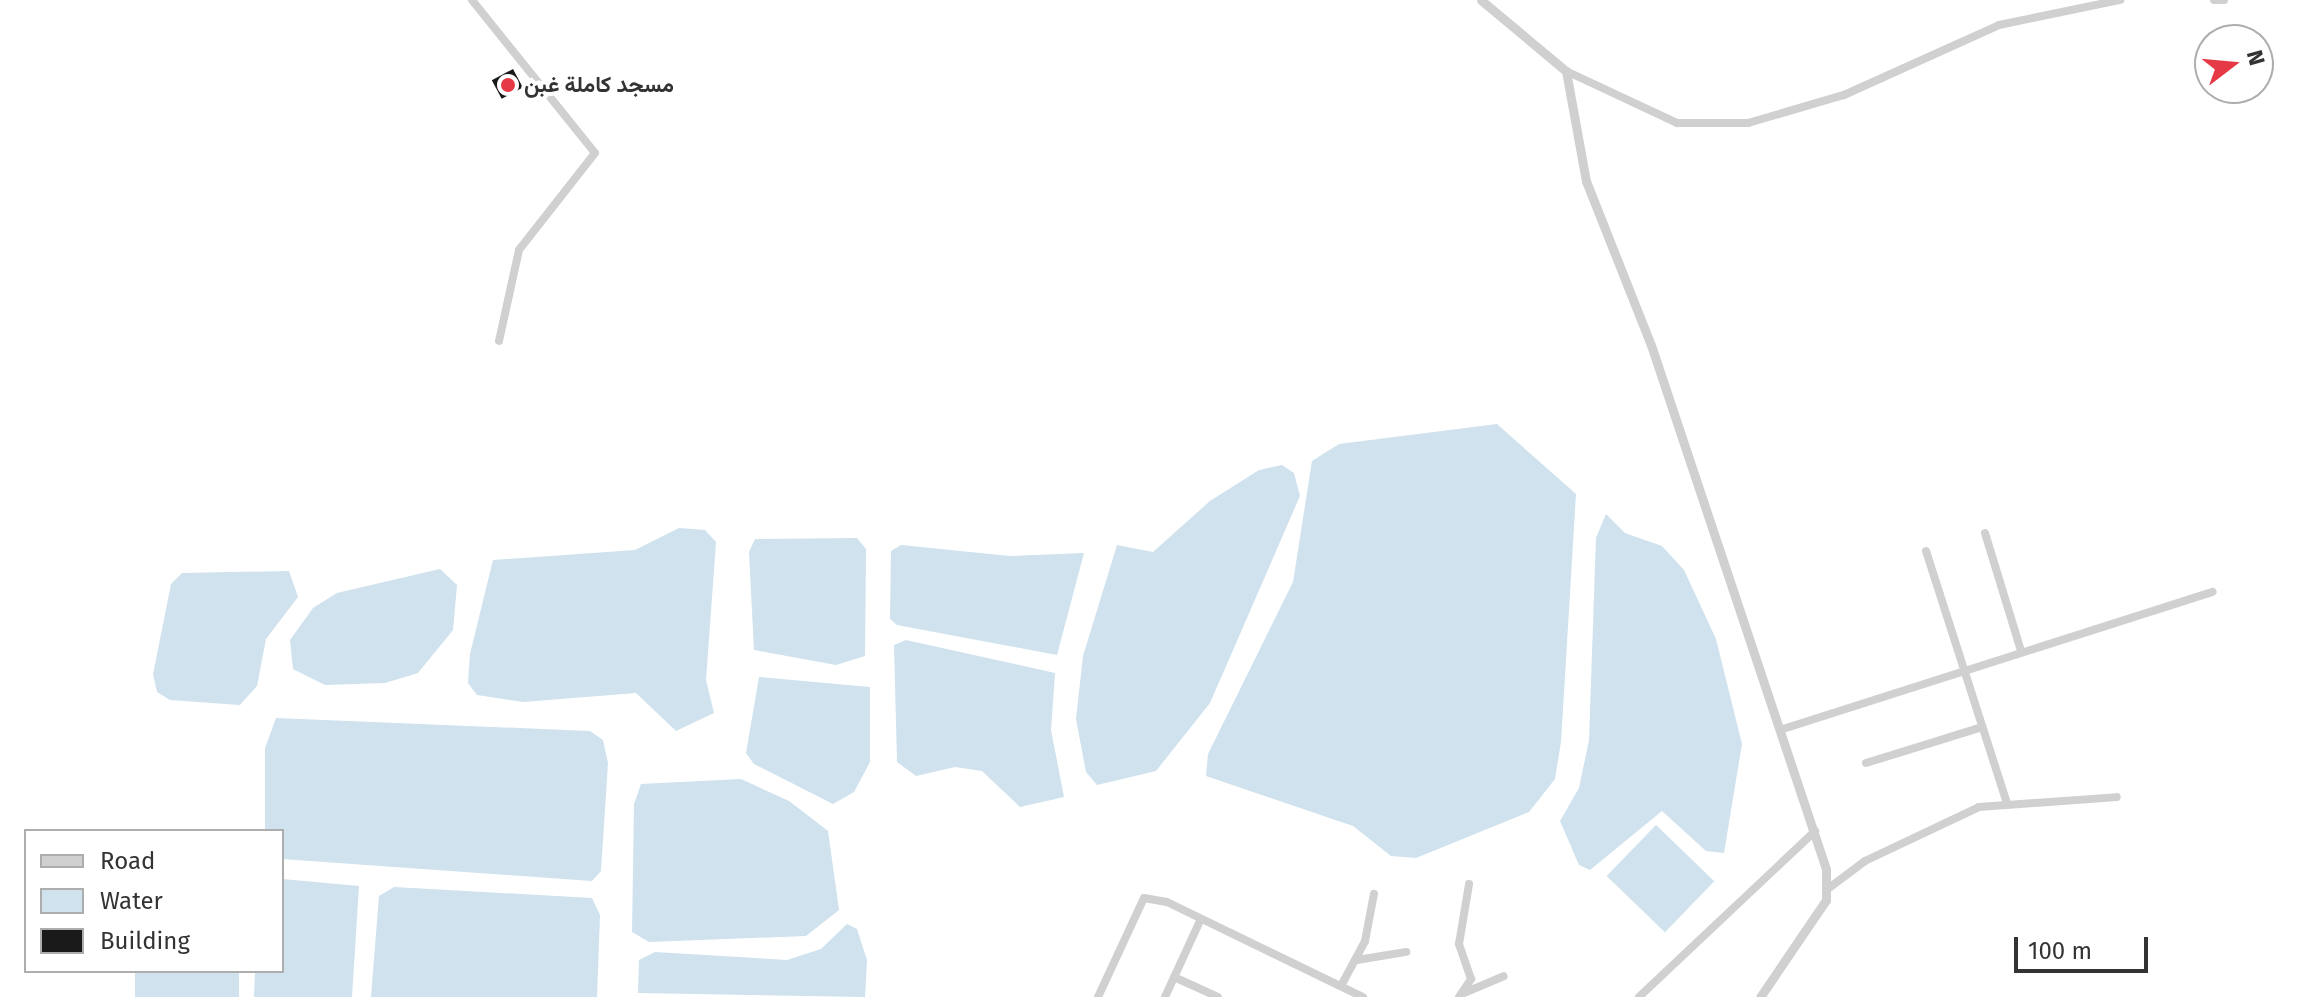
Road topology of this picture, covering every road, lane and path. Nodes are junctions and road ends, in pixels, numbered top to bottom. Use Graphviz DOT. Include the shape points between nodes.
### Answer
graph roads {
  1 [pos="472,0"];
  2 [pos="1481,0"];
  3 [pos="2120,0"];
  4 [pos="2214,0"];
  5 [pos="2224,0"];
  6 [pos="1566,71"];
  7 [pos="499,341"];
  8 [pos="1985,533"];
  9 [pos="1926,551"];
  10 [pos="2213,592"];
  11 [pos="2021,651"];
  12 [pos="1963,671"];
  13 [pos="1979,728"];
  14 [pos="1783,729"];
  15 [pos="1866,763"];
  16 [pos="2117,797"];
  17 [pos="2006,800"];
  18 [pos="1815,831"];
  19 [pos="1750,874"];
  20 [pos="1759,882"];
  21 [pos="1469,884"];
  22 [pos="1829,888"];
  23 [pos="1374,894"];
  24 [pos="1200,921"];
  25 [pos="1406,952"];
  26 [pos="1357,960"];
  27 [pos="1504,976"];
  28 [pos="1174,977"];
  29 [pos="1341,986"];
  30 [pos="1461,995"];
  31 [pos="1098,997"];
  32 [pos="1165,997"];
  33 [pos="1218,997"];
  34 [pos="1363,997"];
  35 [pos="1639,997"];
  36 [pos="1760,997"];
  1 -- 7 [label="street" via="595,153 519,250"];
  2 -- 6 [label="street"];
  3 -- 6 [label="street" via="1999,25 1857,90 1748,123 1677,123"];
  4 -- 5 [label="street"];
  6 -- 14 [label="street" via="1586,181"];
  8 -- 11 [label="street"];
  9 -- 12 [label="street"];
  10 -- 11 [label="street"];
  11 -- 12 [label="street"];
  12 -- 13 [label="street"];
  12 -- 14 [label="street"];
  13 -- 15 [label="street"];
  13 -- 17 [label="street"];
  14 -- 18 [label="street"];
  16 -- 17 [label="street"];
  17 -- 22 [label="street" via="1958,813"];
  18 -- 20 [label="street"];
  18 -- 22 [label="street"];
  19 -- 20 [label="street"];
  20 -- 35 [label="street"];
  21 -- 30 [label="street" via="1459,944 1470,970"];
  22 -- 36 [label="street"];
  23 -- 26 [label="street"];
  24 -- 28 [label="street"];
  24 -- 29 [label="street"];
  24 -- 31 [label="street" via="1144,898"];
  25 -- 26 [label="street"];
  26 -- 29 [label="street"];
  27 -- 30 [label="street"];
  28 -- 32 [label="street"];
  28 -- 33 [label="street"];
  29 -- 34 [label="street"];
}
